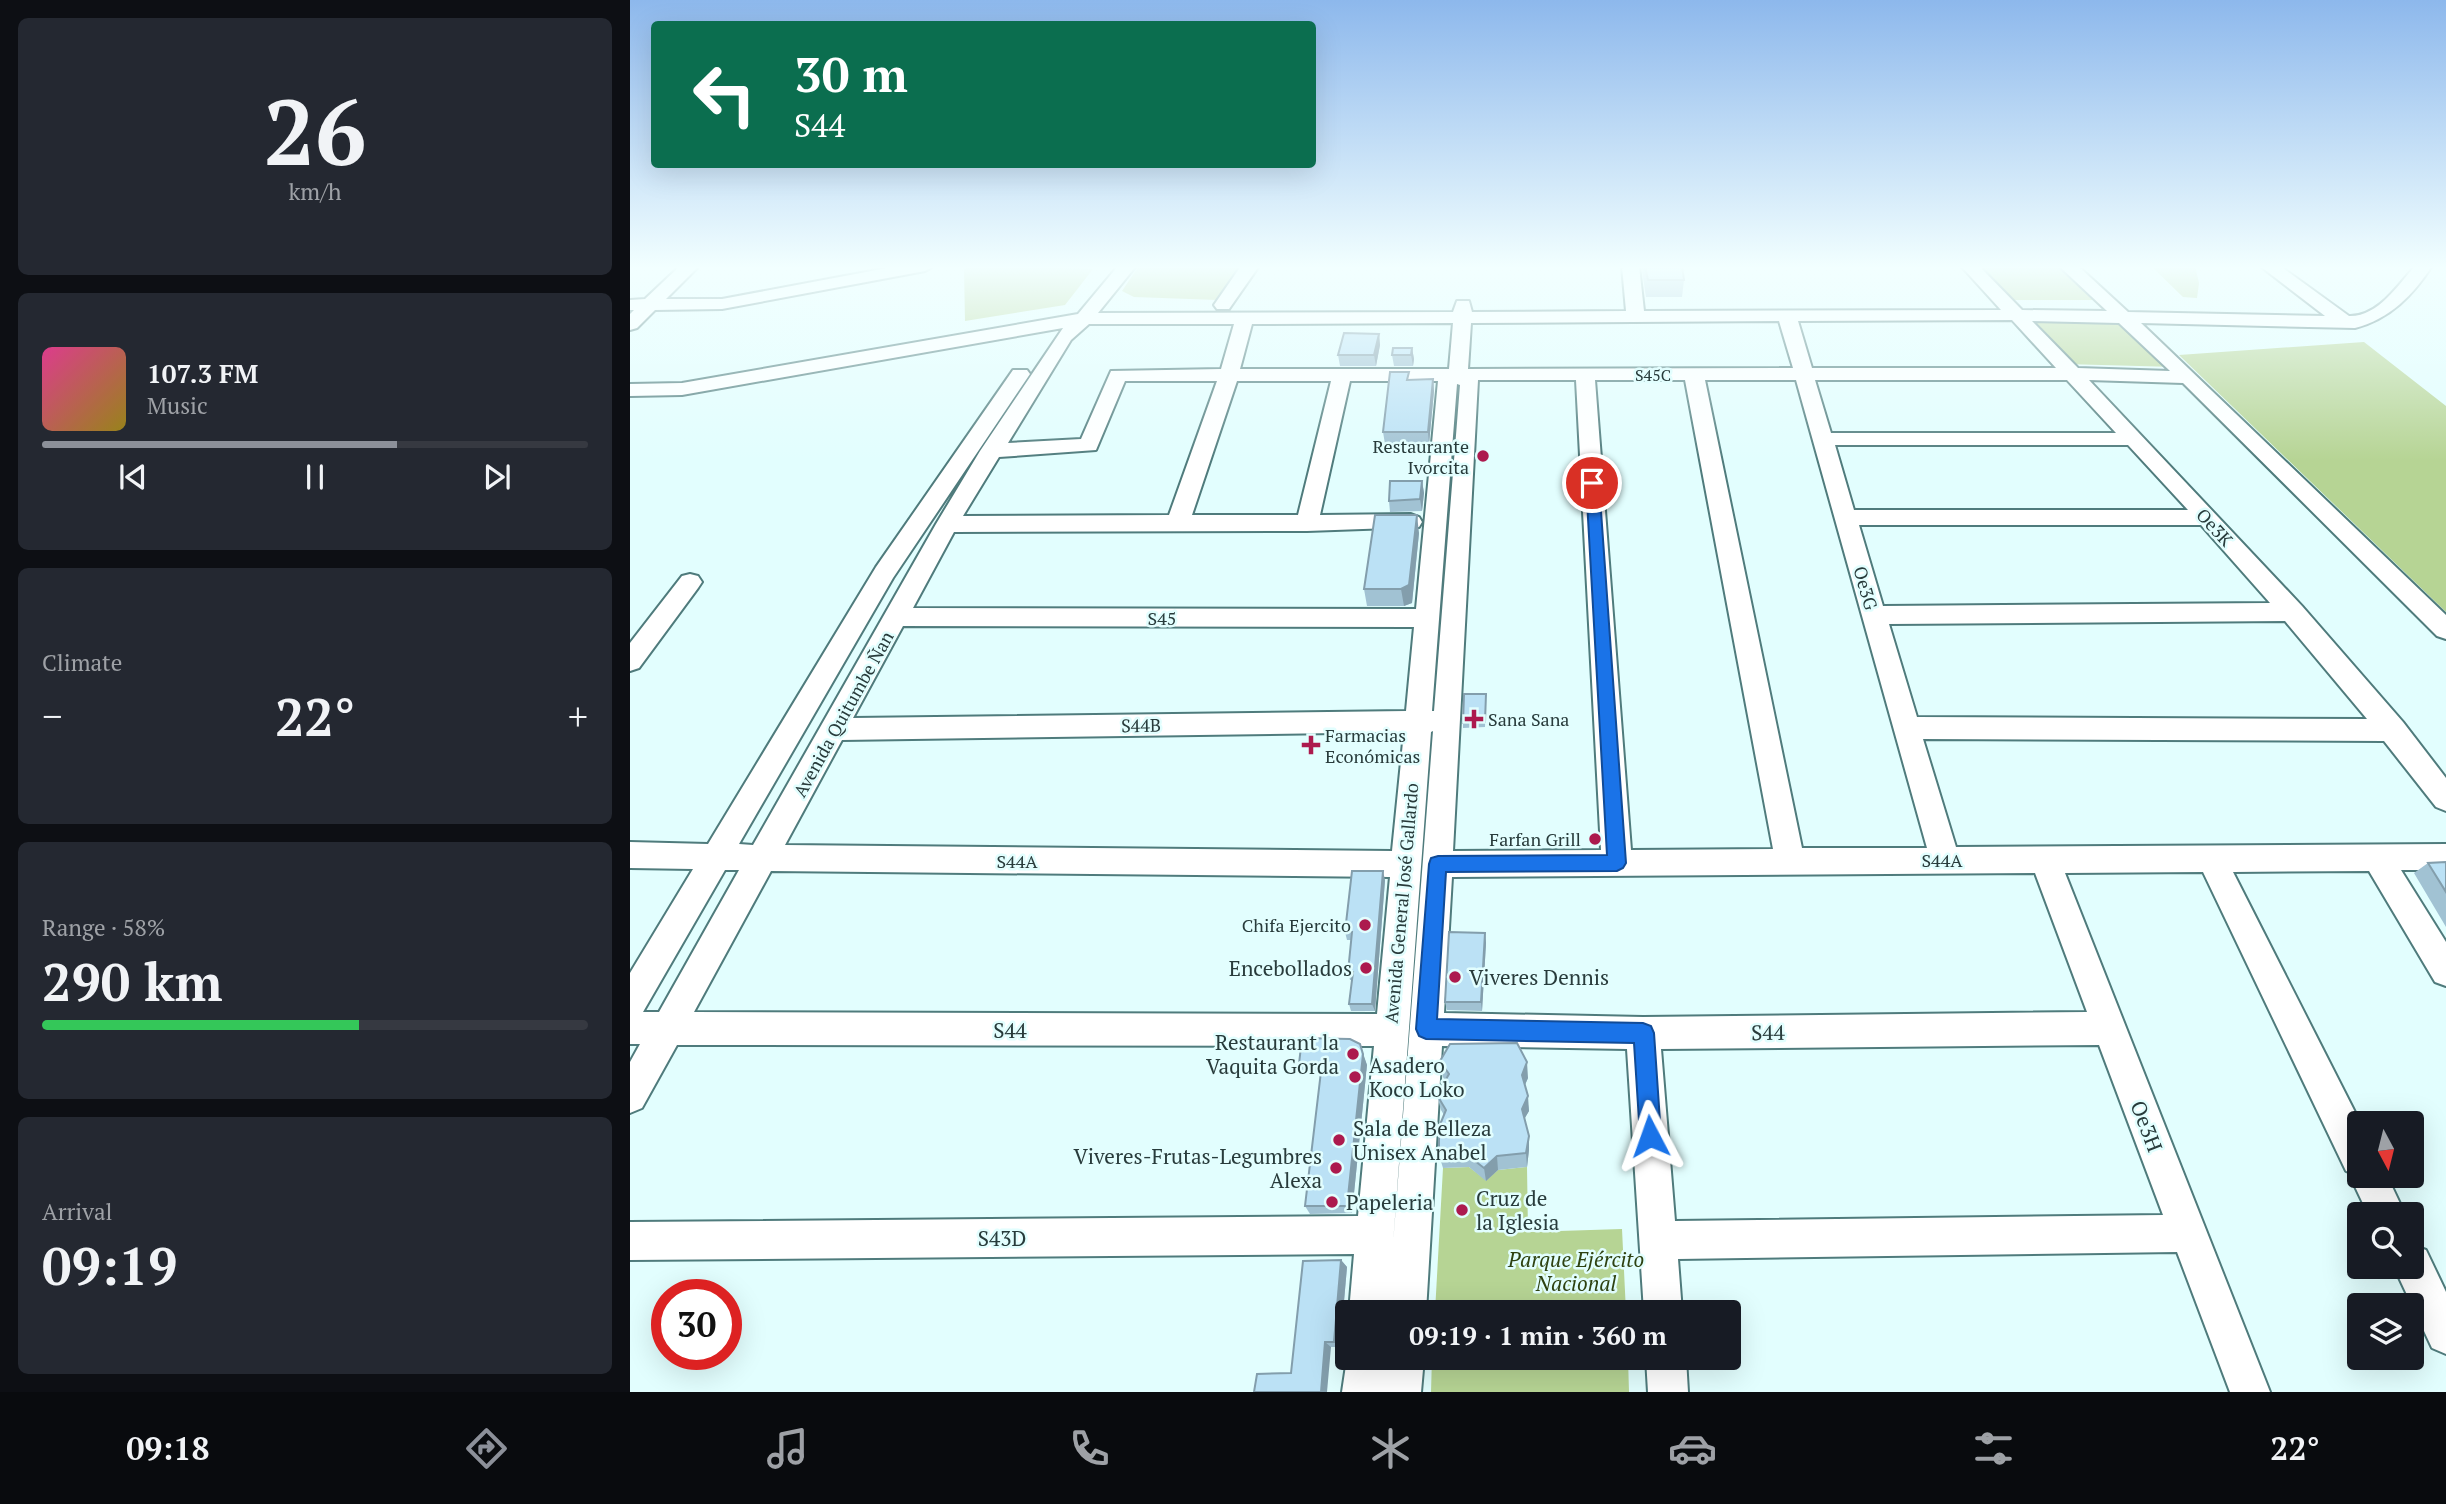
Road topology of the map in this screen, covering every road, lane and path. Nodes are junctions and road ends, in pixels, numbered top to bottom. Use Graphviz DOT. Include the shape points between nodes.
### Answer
graph roads {
  1 [pos="995,331"];
  2 [pos="1007,331"];
  3 [pos="1065,331"];
  4 [pos="1066,331"];
  5 [pos="1241,331"];
  6 [pos="1461,331"];
  7 [pos="1792,331"];
  8 [pos="2032,331"];
  9 [pos="2137,331"];
  10 [pos="1805,374"];
  11 [pos="2073,374"];
  12 [pos="1229,375"];
  13 [pos="1342,375"];
  14 [pos="1458,375"];
  15 [pos="1585,375"];
  16 [pos="1694,375"];
  17 [pos="2188,377"];
  18 [pos="630,378"];
  19 [pos="630,390"];
  20 [pos="1824,439"];
  21 [pos="2134,439"];
  22 [pos="991,451"];
  23 [pos="1846,517"];
  24 [pos="2207,518"];
  25 [pos="1437,522"];
  26 [pos="1178,523"];
  27 [pos="1307,523"];
  28 [pos="947,524"];
  29 [pos="690,582"];
  30 [pos="2293,612"];
  31 [pos="1874,615"];
  32 [pos="896,617"];
  33 [pos="1429,618"];
  34 [pos="2446,630"];
  35 [pos="630,661"];
  36 [pos="1432,721"];
  37 [pos="1907,728"];
  38 [pos="835,729"];
  39 [pos="2393,730"];
  40 [pos="2446,799"];
  41 [pos="630,855"];
  42 [pos="2446,856"];
  43 [pos="715,857"];
  44 [pos="2377,857"];
  45 [pos="764,858"];
  46 [pos="2211,859"];
  47 [pos="1945,860"];
  48 [pos="2045,860"];
  49 [pos="1790,862"];
  50 [pos="1617,863"];
  51 [pos="1404,864"];
  52 [pos="1438,864"];
  53 [pos="2446,971"];
  54 [pos="630,1003"];
  55 [pos="630,1028"];
  56 [pos="2110,1028"];
  57 [pos="1426,1029"];
  58 [pos="667,1030"];
  59 [pos="1391,1030"];
  60 [pos="1643,1033"];
  61 [pos="630,1096"];
  62 [pos="2347,1134"];
  63 [pos="2189,1233"];
  64 [pos="1374,1235"];
  65 [pos="1657,1240"];
  66 [pos="630,1241"];
  67 [pos="2419,1279"];
  68 [pos="1369,1300"];
  69 [pos="1408,1300"];
  70 [pos="1662,1300"];
  71 [pos="2446,1334"];
  72 [pos="1364,1370"];
  73 [pos="1403,1370"];
  74 [pos="1667,1370"];
  75 [pos="1362,1392"];
  76 [pos="1401,1392"];
  77 [pos="1668,1392"];
  78 [pos="2250,1392"];
  1 -- 18 [label="street" via="692,377"];
  2 -- 19 [label="street" via="682,389"];
  3 -- 43 [label="street" via="884,573"];
  4 -- 22 [label="street, Avenida Quitumbe Ñan"];
  5 -- 12 [label="street"];
  6 -- 14 [label="street, Avenida General José Gallardo"];
  7 -- 10 [label="street, Oe3G"];
  8 -- 11 [label="street, Oe3K"];
  9 -- 17 [label="street"];
  10 -- 11 [label="street, S45C"];
  10 -- 16 [label="street, S45C"];
  10 -- 20 [label="street, Oe3G"];
  11 -- 17 [label="street, S45C"];
  11 -- 21 [label="street, Oe3K"];
  12 -- 13 [label="street, S45C"];
  12 -- 22 [label="street, S45C" via="1118,375 1089,445"];
  12 -- 26 [label="street"];
  13 -- 14 [label="street, S45C"];
  13 -- 27 [label="street"];
  14 -- 15 [label="street, S45C"];
  14 -- 25 [label="street, Avenida General José Gallardo" via="1447,382"];
  14 -- 36 [label="street, Avenida General José Gallardo" via="1470,383"];
  15 -- 16 [label="street, S45C"];
  15 -- 50 [label="street"];
  16 -- 49 [label="street"];
  17 -- 34 [label="street"];
  20 -- 21 [label="street"];
  20 -- 23 [label="street, Oe3G"];
  21 -- 24 [label="street, Oe3K"];
  22 -- 28 [label="street, Avenida Quitumbe Ñan"];
  23 -- 24 [label="street"];
  23 -- 31 [label="street, Oe3G"];
  24 -- 30 [label="street, Oe3K"];
  25 -- 27 [label="street"];
  25 -- 33 [label="street, Avenida General José Gallardo"];
  26 -- 27 [label="street"];
  26 -- 28 [label="street"];
  28 -- 32 [label="street, Avenida Quitumbe Ñan"];
  29 -- 35 [label="street"];
  30 -- 31 [label="street"];
  30 -- 39 [label="street, Oe3K"];
  31 -- 37 [label="street, Oe3G"];
  32 -- 33 [label="street, S45"];
  32 -- 38 [label="street, Avenida Quitumbe Ñan"];
  33 -- 36 [label="street, Avenida General José Gallardo"];
  36 -- 38 [label="street, S44B"];
  36 -- 51 [label="street, Avenida General José Gallardo"];
  36 -- 52 [label="street, Avenida General José Gallardo"];
  37 -- 39 [label="street"];
  37 -- 47 [label="street, Oe3G"];
  38 -- 45 [label="street, Avenida Quitumbe Ñan"];
  39 -- 40 [label="street, Oe3K"];
  41 -- 43 [label="street, S44A"];
  42 -- 44 [label="street, S44A"];
  43 -- 45 [label="street, S44A"];
  43 -- 54 [label="street"];
  44 -- 46 [label="street, S44A"];
  44 -- 53 [label="street"];
  45 -- 51 [label="street, S44A"];
  45 -- 58 [label="street, Avenida Quitumbe Ñan"];
  46 -- 48 [label="street, S44A"];
  46 -- 62 [label="street"];
  47 -- 48 [label="street, S44A"];
  47 -- 49 [label="street, S44A"];
  48 -- 56 [label="street, Oe3H"];
  49 -- 50 [label="street, S44A"];
  50 -- 52 [label="street, S44A"];
  51 -- 59 [label="street, Avenida General José Gallardo"];
  52 -- 57 [label="street, Avenida General José Gallardo"];
  55 -- 58 [label="street, S44"];
  56 -- 60 [label="street, S44"];
  56 -- 63 [label="street, Oe3H"];
  57 -- 60 [label="street, S44"];
  57 -- 69 [label="street, Avenida General José Gallardo"];
  58 -- 59 [label="street, S44"];
  58 -- 61 [label="street, Avenida Quitumbe Ñan"];
  59 -- 64 [label="street, Avenida General José Gallardo"];
  60 -- 65 [label="street"];
  63 -- 65 [label="street"];
  63 -- 78 [label="street, Oe3H"];
  64 -- 66 [label="street, S43D"];
  64 -- 68 [label="street, Avenida General José Gallardo"];
  65 -- 70 [label="street"];
  67 -- 71 [label="street"];
  72 -- 75 [label="street"];
  73 -- 76 [label="street"];
  74 -- 77 [label="street"];
}
